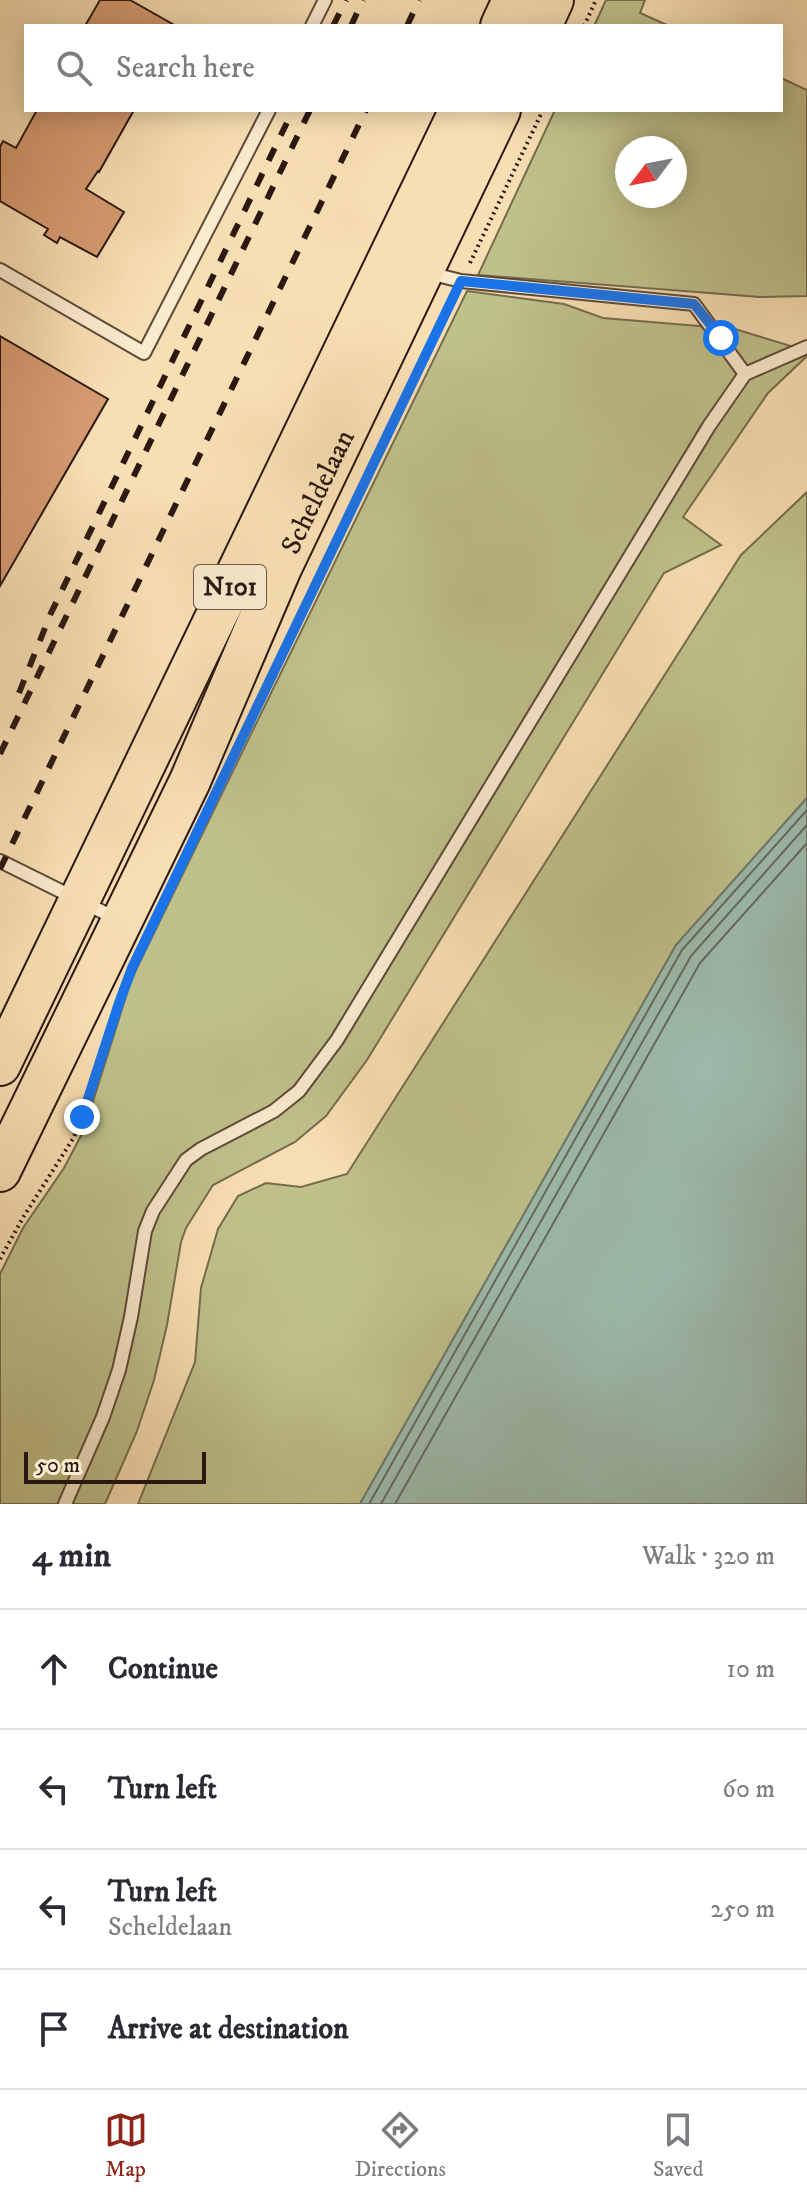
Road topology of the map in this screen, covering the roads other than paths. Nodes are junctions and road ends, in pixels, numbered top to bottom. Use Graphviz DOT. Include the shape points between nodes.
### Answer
graph roads {
  1 [pos="325,0"];
  2 [pos="513,0"];
  3 [pos="553,0"];
  4 [pos="313,24"];
  5 [pos="502,24"];
  6 [pos="542,24"];
  7 [pos="268,112"];
  8 [pos="459,112"];
  9 [pos="499,112"];
  10 [pos="0,270"];
  11 [pos="422,271"];
  12 [pos="807,347"];
  13 [pos="745,374"];
  14 [pos="0,861"];
  15 [pos="79,900"];
  16 [pos="121,921"];
  17 [pos="0,1065"];
  18 [pos="0,1171"];
  19 [pos="65,1504"];
  1 -- 4 [label="lane"];
  2 -- 5 [label="main road"];
  3 -- 6 [label="main road"];
  7 -- 10 [label="lane" via="144,353"];
  8 -- 15 [label="main road, Scheldelaan / N101"];
  9 -- 11 [label="main road, Scheldelaan / N101"];
  11 -- 13 [label="lane" via="461,281 694,304"];
  11 -- 16 [label="main road, Scheldelaan / N101"];
  12 -- 13 [label="lane"];
  13 -- 19 [label="lane" via="337,1040 299,1091 274,1111 186,1160 153,1211 119,1370"];
  14 -- 15 [label="lane"];
  15 -- 16 [label="lane"];
  15 -- 17 [label="main road, Scheldelaan / N101"];
  16 -- 18 [label="main road, Scheldelaan / N101"];
}
